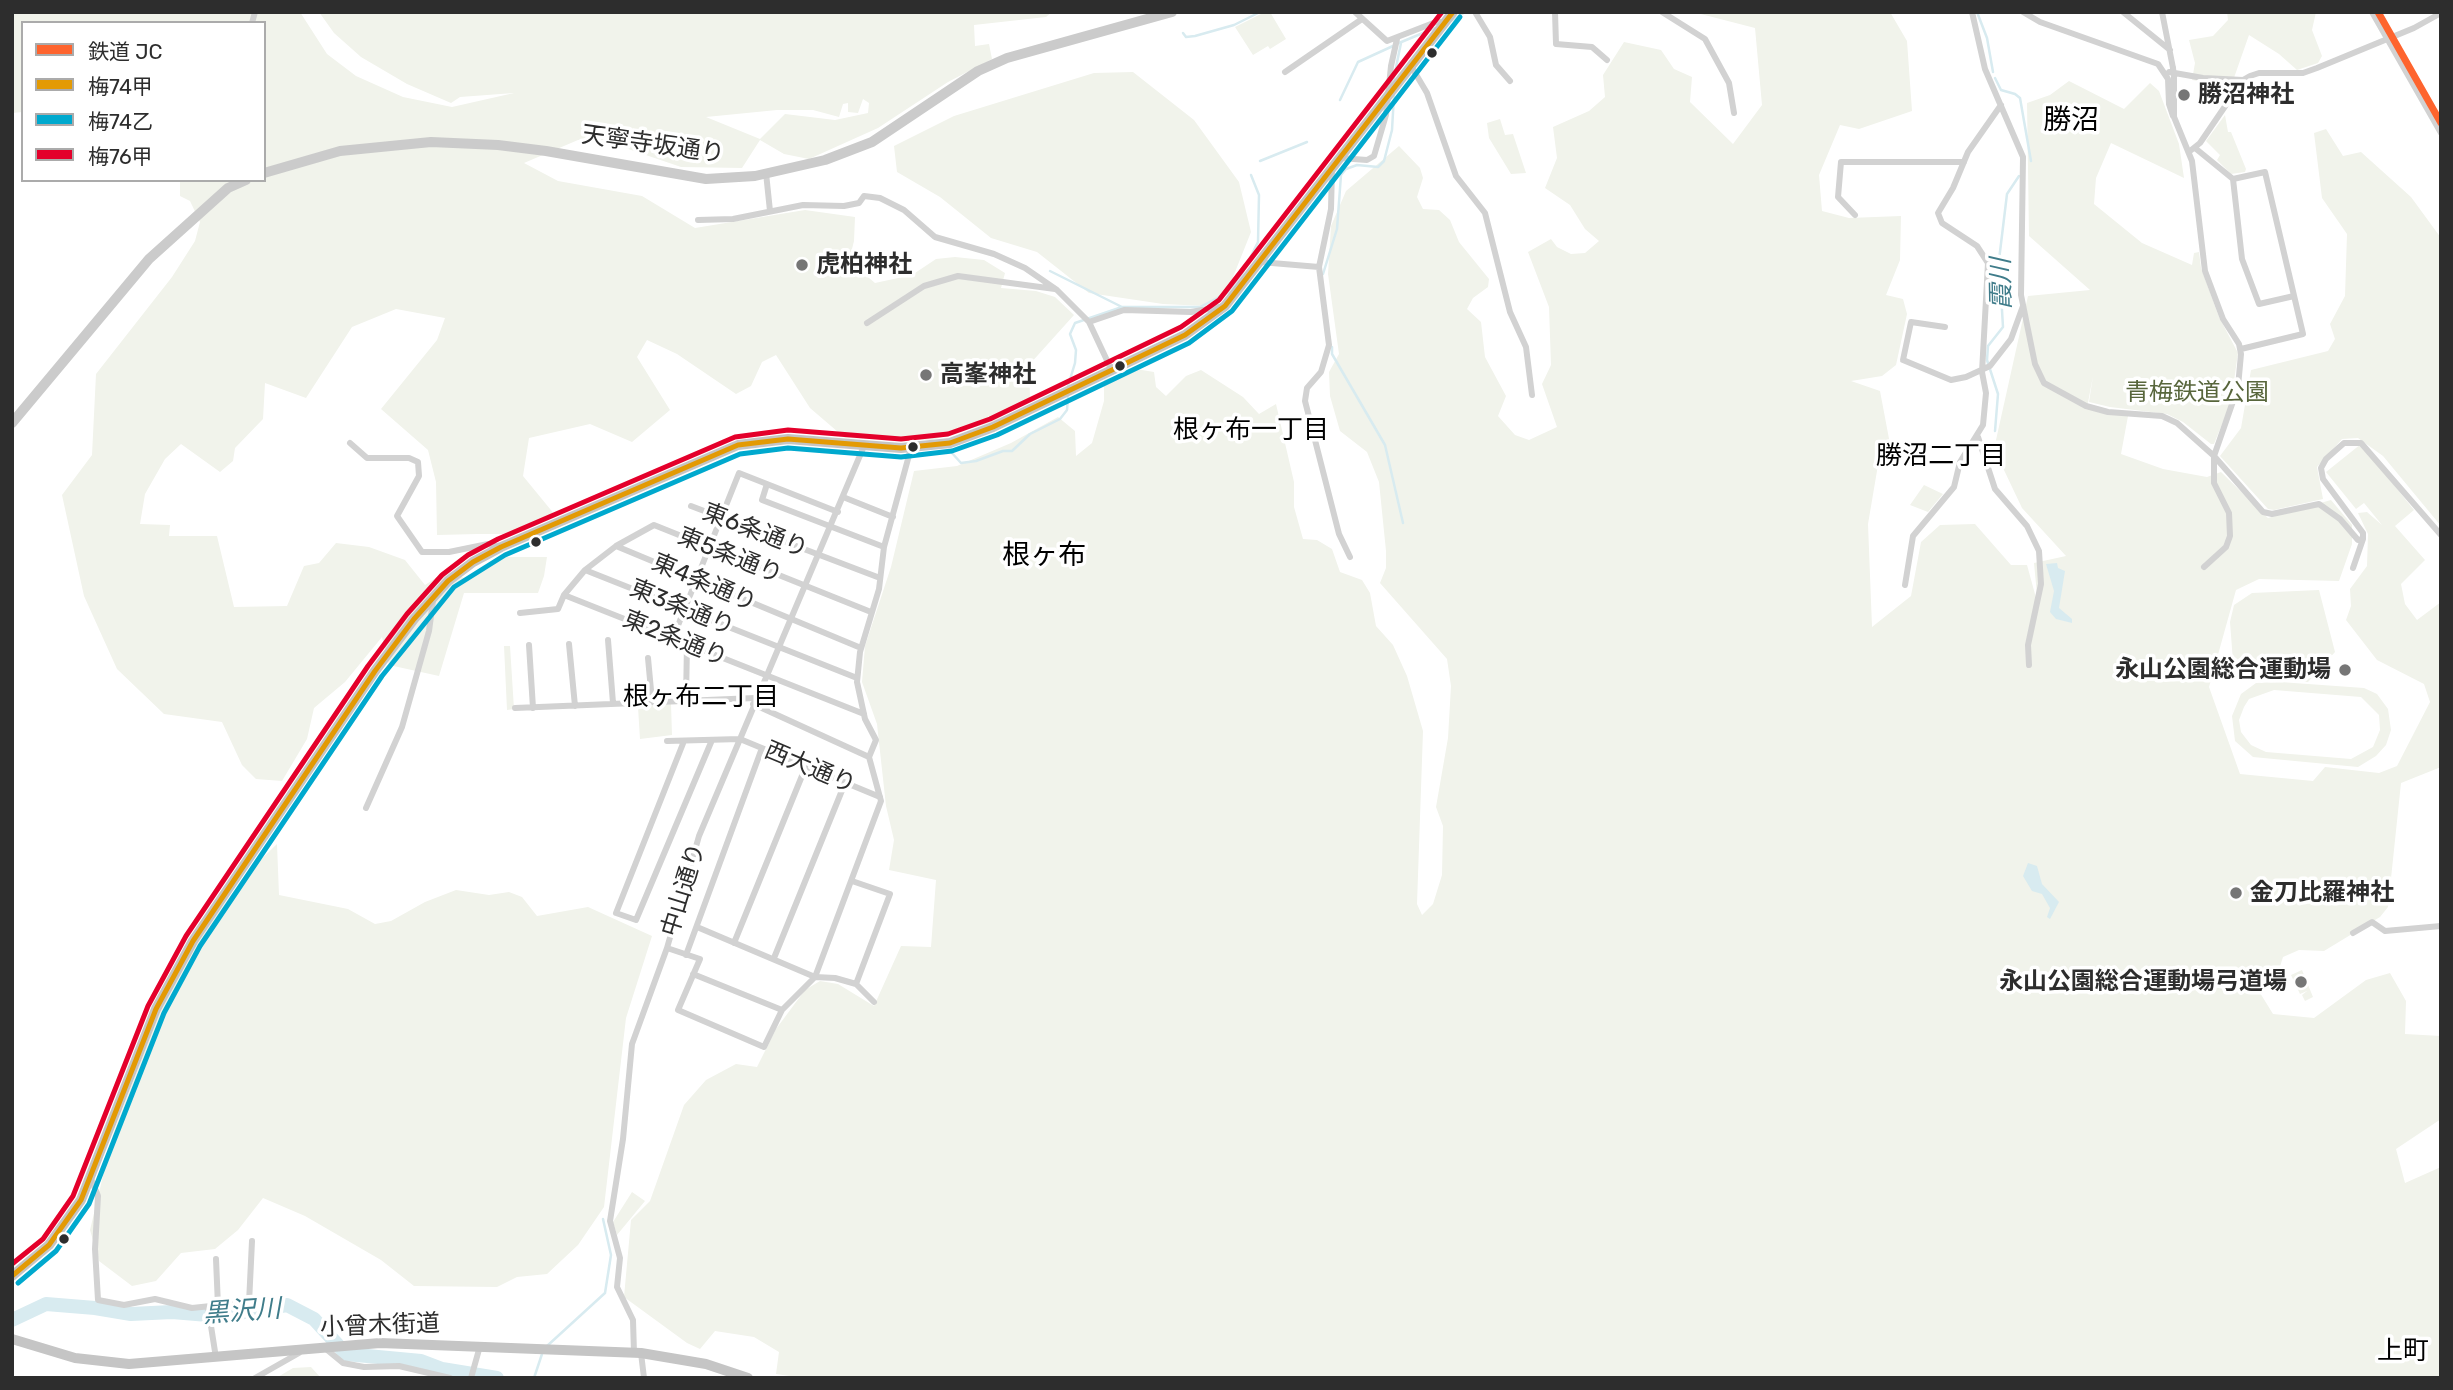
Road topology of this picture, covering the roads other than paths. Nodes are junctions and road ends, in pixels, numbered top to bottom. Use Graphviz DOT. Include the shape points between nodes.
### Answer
graph roads {
  1 [pos="1172,12"];
  2 [pos="1355,12"];
  3 [pos="1453,12"];
  4 [pos="1475,12"];
  5 [pos="1555,12"];
  6 [pos="1662,12"];
  7 [pos="1972,12"];
  8 [pos="2023,12"];
  9 [pos="2123,12"];
  10 [pos="2162,12"];
  11 [pos="2372,12"];
  12 [pos="2441,13"];
  13 [pos="2033,15"];
  14 [pos="1362,19"];
  15 [pos="1443,25"];
  16 [pos="2388,40"];
  17 [pos="1396,43"];
  18 [pos="2170,50"];
  19 [pos="1607,60"];
  20 [pos="1411,66"];
  21 [pos="2164,70"];
  22 [pos="1285,72"];
  23 [pos="2243,80"];
  24 [pos="1510,81"];
  25 [pos="1389,95"];
  26 [pos="2001,105"];
  27 [pos="1734,113"];
  28 [pos="2174,117"];
  29 [pos="2441,133"];
  30 [pos="2193,150"];
  31 [pos="1340,158"];
  32 [pos="1964,162"];
  33 [pos="1332,168"];
  34 [pos="266,172"];
  35 [pos="766,173"];
  36 [pos="2233,179"];
  37 [pos="228,184"];
  38 [pos="770,211"];
  39 [pos="1855,215"];
  40 [pos="698,220"];
  41 [pos="1260,262"];
  42 [pos="1319,267"];
  43 [pos="1057,290"];
  44 [pos="2294,296"];
  45 [pos="1225,306"];
  46 [pos="2023,306"];
  47 [pos="1089,322"];
  48 [pos="867,323"];
  49 [pos="1945,327"];
  50 [pos="2241,349"];
  51 [pos="1985,370"];
  52 [pos="1112,371"];
  53 [pos="1532,395"];
  54 [pos="12,424"];
  55 [pos="1978,437"];
  56 [pos="350,443"];
  57 [pos="864,446"];
  58 [pos="911,448"];
  59 [pos="2214,456"];
  60 [pos="767,484"];
  61 [pos="843,497"];
  62 [pos="691,506"];
  63 [pos="838,512"];
  64 [pos="893,516"];
  65 [pos="721,517"];
  66 [pos="831,526"];
  67 [pos="2441,535"];
  68 [pos="2363,539"];
  69 [pos="616,546"];
  70 [pos="501,547"];
  71 [pos="884,547"];
  72 [pos="709,548"];
  73 [pos="819,555"];
  74 [pos="1350,556"];
  75 [pos="2204,567"];
  76 [pos="2353,568"];
  77 [pos="585,570"];
  78 [pos="880,579"];
  79 [pos="696,580"];
  80 [pos="1905,585"];
  81 [pos="805,587"];
  82 [pos="433,595"];
  83 [pos="564,595"];
  84 [pos="685,609"];
  85 [pos="871,612"];
  86 [pos="520,613"];
  87 [pos="791,620"];
  88 [pos="673,638"];
  89 [pos="608,640"];
  90 [pos="687,643"];
  91 [pos="569,644"];
  92 [pos="529,645"];
  93 [pos="779,647"];
  94 [pos="861,648"];
  95 [pos="648,658"];
  96 [pos="2029,665"];
  97 [pos="766,674"];
  98 [pos="857,678"];
  99 [pos="686,700"];
  100 [pos="652,701"];
  101 [pos="754,701"];
  102 [pos="613,703"];
  103 [pos="575,706"];
  104 [pos="515,708"];
  105 [pos="533,708"];
  106 [pos="864,714"];
  107 [pos="740,739"];
  108 [pos="712,740"];
  109 [pos="667,741"];
  110 [pos="684,741"];
  111 [pos="762,748"];
  112 [pos="869,757"];
  113 [pos="806,766"];
  114 [pos="845,783"];
  115 [pos="880,797"];
  116 [pos="366,808"];
  117 [pos="852,881"];
  118 [pos="2441,926"];
  119 [pos="696,927"];
  120 [pos="2353,933"];
  121 [pos="734,943"];
  122 [pos="667,948"];
  123 [pos="686,955"];
  124 [pos="774,958"];
  125 [pos="693,974"];
  126 [pos="815,977"];
  127 [pos="856,984"];
  128 [pos="874,1002"];
  129 [pos="782,1010"];
  130 [pos="91,1179"];
  131 [pos="252,1241"];
  132 [pos="216,1259"];
  133 [pos="12,1276"];
  134 [pos="258,1301"];
  135 [pos="249,1303"];
  136 [pos="218,1306"];
  137 [pos="209,1309"];
  138 [pos="12,1339"];
  139 [pos="480,1346"];
  140 [pos="329,1348"];
  141 [pos="304,1350"];
  142 [pos="638,1353"];
  143 [pos="216,1358"];
  144 [pos="255,1378"];
  145 [pos="450,1378"];
  146 [pos="471,1378"];
  147 [pos="644,1378"];
  148 [pos="748,1378"];
  1 -- 35 [label="street, 天寧寺坂通り" via="1007,58 978,71 872,142 825,160"];
  2 -- 14 [label="street"];
  3 -- 15 [label="main road"];
  4 -- 24 [label="street" via="1490,37 1496,65"];
  5 -- 19 [label="street" via="1556,44 1592,47"];
  6 -- 27 [label="street" via="1705,39 1729,83"];
  7 -- 26 [label="street" via="1983,63"];
  8 -- 13 [label="street"];
  9 -- 18 [label="street"];
  10 -- 18 [label="street"];
  11 -- 16 [label="street"];
  12 -- 16 [label="street"];
  13 -- 21 [label="street" via="2149,59"];
  14 -- 17 [label="street" via="1381,38"];
  14 -- 22 [label="street"];
  15 -- 17 [label="street" via="1436,22"];
  15 -- 20 [label="main road"];
  16 -- 23 [label="street" via="2303,73 2259,73"];
  16 -- 29 [label="street"];
  17 -- 25 [label="street"];
  18 -- 28 [label="street"];
  20 -- 25 [label="main road"];
  20 -- 53 [label="street" via="1427,93 1456,176 1485,213 1510,312 1526,346"];
  21 -- 23 [label="street"];
  21 -- 28 [label="street"];
  23 -- 30 [label="street"];
  25 -- 31 [label="main road"];
  25 -- 31 [label="street" via="1374,156 1367,160"];
  26 -- 32 [label="street"];
  26 -- 46 [label="street" via="2024,165"];
  28 -- 30 [label="street"];
  30 -- 36 [label="street"];
  30 -- 50 [label="street" via="2205,271 2222,318"];
  31 -- 33 [label="main road"];
  32 -- 39 [label="street" via="1841,162 1838,197"];
  32 -- 51 [label="street" via="1938,213 1942,223 1977,246 1988,263"];
  33 -- 41 [label="main road"];
  33 -- 42 [label="street" via="1331,209"];
  34 -- 35 [label="street, 天寧寺坂通り" via="352,149 431,142 546,151 706,179"];
  35 -- 38 [label="street"];
  36 -- 44 [label="street" via="2265,172"];
  36 -- 44 [label="street" via="2242,259 2259,304"];
  37 -- 54 [label="street" via="149,258"];
  38 -- 40 [label="street"];
  38 -- 43 [label="street" via="859,204 864,195 880,198 904,210 935,237 994,254"];
  41 -- 42 [label="street"];
  41 -- 45 [label="main road"];
  42 -- 74 [label="street" via="1329,345 1305,401 1339,534"];
  43 -- 47 [label="street"];
  43 -- 48 [label="street" via="958,276 924,286"];
  44 -- 50 [label="street" via="2303,334"];
  45 -- 47 [label="street" via="1191,312 1124,310"];
  45 -- 52 [label="main road" via="1185,335"];
  46 -- 51 [label="street" via="2011,339"];
  46 -- 59 [label="street" via="2035,364 2044,383 2066,397 2108,412 2162,416"];
  47 -- 52 [label="street"];
  49 -- 51 [label="street" via="1911,322 1903,360 1951,380"];
  50 -- 59 [label="street" via="2238,387"];
  51 -- 55 [label="street" via="1986,405"];
  52 -- 58 [label="main road" via="961,440"];
  55 -- 80 [label="street" via="1960,462 1954,487 1913,536"];
  55 -- 96 [label="street" via="1995,489 2026,526 2039,551 2041,584 2028,645"];
  56 -- 70 [label="street" via="367,458 418,461 419,476 397,516 422,552 488,544"];
  57 -- 58 [label="main road"];
  57 -- 61 [label="street, 中山通り"];
  57 -- 70 [label="main road" via="788,439 738,445"];
  58 -- 64 [label="street"];
  59 -- 68 [label="street" via="2263,512 2319,504 2358,540"];
  59 -- 75 [label="street" via="2214,483 2232,524 2226,547"];
  60 -- 63 [label="street"];
  60 -- 65 [label="street" via="739,473"];
  60 -- 66 [label="street" via="762,500"];
  61 -- 63 [label="street, 中山通り"];
  61 -- 64 [label="street"];
  62 -- 65 [label="street, 東6条通り"];
  63 -- 66 [label="street, 中山通り"];
  64 -- 71 [label="street"];
  65 -- 72 [label="street"];
  65 -- 73 [label="street, 東6条通り"];
  66 -- 71 [label="street"];
  66 -- 73 [label="street, 中山通り"];
  67 -- 68 [label="street" via="2366,446 2350,441 2326,459 2321,474 2360,527"];
  68 -- 76 [label="street"];
  69 -- 72 [label="street, 東5条通り" via="654,525"];
  69 -- 77 [label="street"];
  69 -- 79 [label="street, 東4条通り"];
  70 -- 82 [label="main road" via="461,570"];
  71 -- 78 [label="street"];
  72 -- 79 [label="street"];
  72 -- 81 [label="street, 東5条通り"];
  73 -- 78 [label="street, 東6条通り"];
  73 -- 81 [label="street, 中山通り"];
  77 -- 83 [label="street"];
  77 -- 84 [label="street, 東3条通り"];
  78 -- 85 [label="street"];
  79 -- 84 [label="street"];
  79 -- 87 [label="street, 東4条通り"];
  81 -- 85 [label="street, 東5条通り"];
  81 -- 87 [label="street, 中山通り"];
  82 -- 116 [label="street" via="429,631 402,727"];
  82 -- 130 [label="main road" via="367,682 173,974"];
  83 -- 86 [label="street" via="558,609"];
  83 -- 88 [label="street, 東2条通り"];
  84 -- 88 [label="street"];
  84 -- 93 [label="street, 東3条通り"];
  85 -- 94 [label="street"];
  87 -- 93 [label="street, 中山通り"];
  87 -- 94 [label="street, 東4条通り"];
  88 -- 90 [label="street, 東2条通り"];
  89 -- 102 [label="street"];
  90 -- 97 [label="street, 東2条通り"];
  90 -- 99 [label="street"];
  91 -- 103 [label="street"];
  92 -- 105 [label="street"];
  93 -- 97 [label="street, 中山通り"];
  93 -- 98 [label="street, 東3条通り"];
  94 -- 98 [label="street"];
  95 -- 100 [label="street"];
  97 -- 101 [label="street, 中山通り"];
  97 -- 106 [label="street, 東2条通り"];
  98 -- 106 [label="street"];
  99 -- 100 [label="street"];
  99 -- 101 [label="street"];
  100 -- 102 [label="street"];
  101 -- 107 [label="street, 中山通り"];
  101 -- 112 [label="street"];
  102 -- 103 [label="street"];
  103 -- 105 [label="street"];
  104 -- 105 [label="street"];
  106 -- 112 [label="street" via="876,740"];
  107 -- 108 [label="street"];
  107 -- 111 [label="street, 西大通り"];
  107 -- 122 [label="street, 中山通り" via="687,872"];
  108 -- 110 [label="street"];
  108 -- 110 [label="street" via="636,920 615,913"];
  109 -- 110 [label="street"];
  111 -- 113 [label="street, 西大通り"];
  111 -- 119 [label="street"];
  112 -- 115 [label="street"];
  113 -- 114 [label="street, 西大通り"];
  113 -- 121 [label="street"];
  114 -- 115 [label="street, 西大通り"];
  114 -- 124 [label="street"];
  115 -- 117 [label="street"];
  117 -- 126 [label="street"];
  117 -- 127 [label="street" via="890,894"];
  118 -- 120 [label="street" via="2385,931 2372,922"];
  119 -- 121 [label="street"];
  119 -- 123 [label="street"];
  121 -- 124 [label="street"];
  122 -- 123 [label="street"];
  122 -- 142 [label="street, 中山通り" via="632,1044 610,1221 620,1258 617,1287 633,1320"];
  123 -- 125 [label="street" via="700,959"];
  124 -- 126 [label="street"];
  125 -- 129 [label="street"];
  125 -- 129 [label="street" via="678,1010 764,1047"];
  126 -- 127 [label="street"];
  126 -- 129 [label="street"];
  127 -- 128 [label="street"];
  130 -- 133 [label="main road" via="57,1236"];
  130 -- 137 [label="street" via="98,1196 98,1300 124,1305 155,1299"];
  131 -- 135 [label="street"];
  132 -- 136 [label="street"];
  134 -- 135 [label="street"];
  135 -- 136 [label="street"];
  136 -- 137 [label="street"];
  137 -- 143 [label="street"];
  138 -- 143 [label="main road, 小曾木街道" via="102,1363"];
  139 -- 140 [label="main road, 小曾木街道" via="420,1342"];
  139 -- 142 [label="main road, 小曾木街道"];
  139 -- 146 [label="street"];
  140 -- 141 [label="main road, 小曾木街道"];
  140 -- 145 [label="street" via="343,1363 399,1366"];
  141 -- 143 [label="main road, 小曾木街道"];
  141 -- 144 [label="street"];
  142 -- 147 [label="street, 中山通り"];
  142 -- 148 [label="main road, 小曾木街道" via="706,1364"];
}
